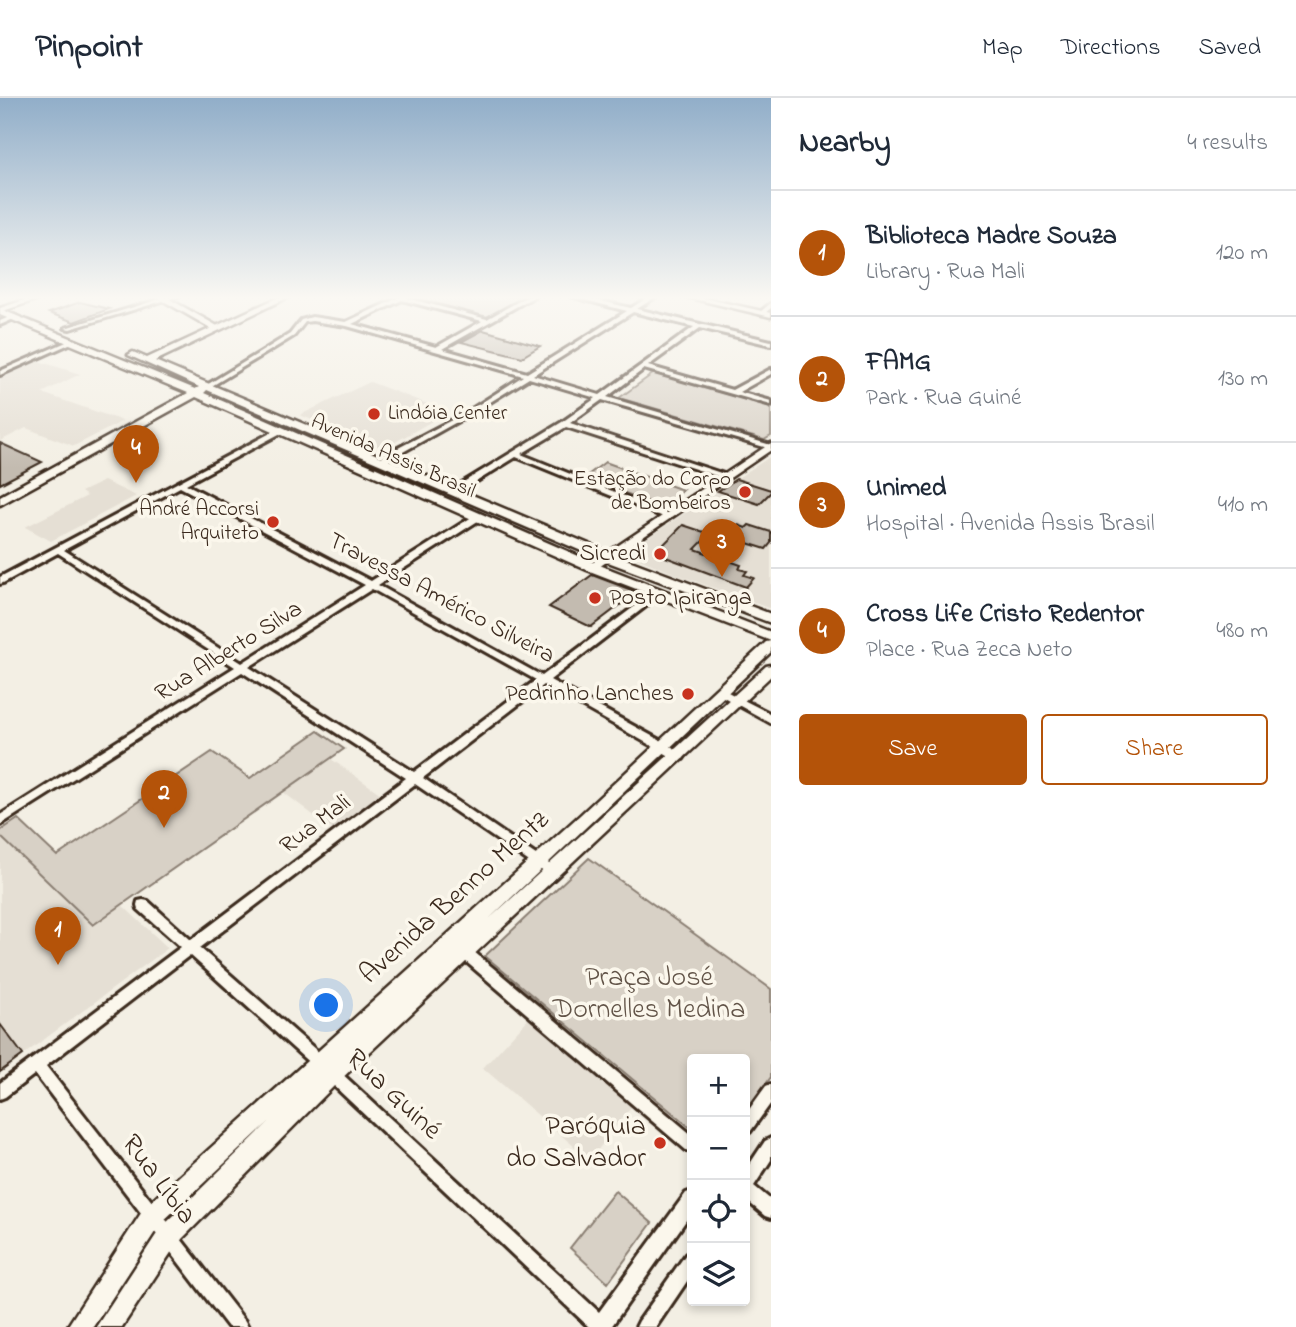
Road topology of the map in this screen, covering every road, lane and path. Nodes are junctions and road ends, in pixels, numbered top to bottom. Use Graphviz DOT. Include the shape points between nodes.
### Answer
graph roads {
  1 [pos="42,353"];
  2 [pos="111,353"];
  3 [pos="129,353"];
  4 [pos="164,353"];
  5 [pos="261,353"];
  6 [pos="452,353"];
  7 [pos="565,353"];
  8 [pos="662,353"];
  9 [pos="148,361"];
  10 [pos="644,367"];
  11 [pos="771,372"];
  12 [pos="0,373"];
  13 [pos="529,376"];
  14 [pos="208,386"];
  15 [pos="733,392"];
  16 [pos="197,394"];
  17 [pos="601,397"];
  18 [pos="771,402"];
  19 [pos="565,424"];
  20 [pos="280,430"];
  21 [pos="770,446"];
  22 [pos="514,454"];
  23 [pos="382,460"];
  24 [pos="726,475"];
  25 [pos="181,484"];
  26 [pos="455,491"];
  27 [pos="0,501"];
  28 [pos="666,516"];
  29 [pos="478,517"];
  30 [pos="59,550"];
  31 [pos="606,556"];
  32 [pos="592,567"];
  33 [pos="0,581"];
  34 [pos="374,586"];
  35 [pos="658,593"];
  36 [pos="771,619"];
  37 [pos="771,637"];
  38 [pos="771,645"];
  39 [pos="243,667"];
  40 [pos="771,669"];
  41 [pos="545,679"];
  42 [pos="722,692"];
  43 [pos="738,701"];
  44 [pos="771,719"];
  45 [pos="664,747"];
  46 [pos="679,756"];
  47 [pos="415,778"];
  48 [pos="586,819"];
  49 [pos="0,821"];
  50 [pos="601,828"];
  51 [pos="545,867"];
  52 [pos="143,905"];
  53 [pos="458,947"];
  54 [pos="190,948"];
  55 [pos="37,1065"];
  56 [pos="326,1068"];
  57 [pos="5,1088"];
  58 [pos="771,1091"];
  59 [pos="0,1100"];
  60 [pos="750,1120"];
  61 [pos="687,1141"];
  62 [pos="771,1146"];
  63 [pos="749,1180"];
  64 [pos="750,1191"];
  65 [pos="687,1206"];
  66 [pos="771,1210"];
  67 [pos="153,1216"];
  68 [pos="168,1237"];
  69 [pos="687,1267"];
  70 [pos="600,1326"];
  71 [pos="79,1327"];
  72 [pos="107,1327"];
  73 [pos="239,1327"];
  74 [pos="645,1327"];
  1 -- 12 [label="street"];
  2 -- 16 [label="main road, Avenida Assis Brasil"];
  3 -- 9 [label="main road, Avenida Assis Brasil"];
  4 -- 9 [label="main road"];
  5 -- 14 [label="street"];
  6 -- 13 [label="street"];
  7 -- 13 [label="street"];
  8 -- 10 [label="street"];
  9 -- 14 [label="main road, Avenida Assis Brasil"];
  10 -- 15 [label="street"];
  10 -- 17 [label="street"];
  11 -- 15 [label="street"];
  13 -- 17 [label="street"];
  13 -- 23 [label="street"];
  14 -- 16 [label="main road"];
  14 -- 23 [label="main road, Avenida Assis Brasil"];
  15 -- 18 [label="street"];
  16 -- 20 [label="main road, Avenida Assis Brasil"];
  16 -- 27 [label="main road"];
  17 -- 19 [label="street"];
  17 -- 21 [label="street"];
  19 -- 22 [label="street"];
  19 -- 24 [label="street"];
  20 -- 25 [label="street"];
  20 -- 29 [label="main road, Avenida Assis Brasil"];
  21 -- 24 [label="street"];
  22 -- 26 [label="street"];
  22 -- 28 [label="street"];
  23 -- 26 [label="main road, Avenida Assis Brasil"];
  24 -- 28 [label="street"];
  25 -- 30 [label="street"];
  25 -- 34 [label="street, Travessa Américo Silveira"];
  26 -- 31 [label="main road, Avenida Assis Brasil"];
  28 -- 31 [label="street"];
  29 -- 32 [label="main road, Avenida Assis Brasil"];
  29 -- 34 [label="street, Rua Alberto Silva"];
  30 -- 33 [label="street"];
  30 -- 39 [label="street"];
  31 -- 32 [label="street"];
  31 -- 36 [label="main road, Avenida Assis Brasil"];
  32 -- 35 [label="main road, Avenida Assis Brasil"];
  34 -- 39 [label="street, Rua Alberto Silva"];
  34 -- 41 [label="street, Travessa Américo Silveira"];
  35 -- 37 [label="main road, Avenida Assis Brasil"];
  35 -- 41 [label="street, Rua Mali"];
  38 -- 42 [label="street, Avenida Benno Mentz"];
  39 -- 47 [label="street"];
  39 -- 49 [label="street, Rua Alberto Silva"];
  40 -- 43 [label="street, Avenida Benno Mentz"];
  41 -- 45 [label="street, Travessa Américo Silveira"];
  41 -- 47 [label="street, Rua Mali"];
  42 -- 43 [label="street"];
  42 -- 45 [label="street, Avenida Benno Mentz"];
  43 -- 44 [label="street"];
  43 -- 46 [label="street, Avenida Benno Mentz"];
  45 -- 46 [label="street, Travessa Américo Silveira"];
  45 -- 48 [label="street, Avenida Benno Mentz"];
  46 -- 50 [label="street, Avenida Benno Mentz"];
  47 -- 51 [label="street"];
  47 -- 54 [label="street, Rua Mali"];
  48 -- 50 [label="street"];
  48 -- 51 [label="street, Avenida Benno Mentz"];
  50 -- 51 [label="street, Avenida Benno Mentz"];
  51 -- 53 [label="street, Avenida Benno Mentz"];
  52 -- 54 [label="street, Rua Guiné"];
  53 -- 56 [label="street, Avenida Benno Mentz"];
  53 -- 61 [label="street"];
  54 -- 55 [label="street, Rua Mali"];
  54 -- 56 [label="street, Rua Guiné"];
  55 -- 57 [label="street, Rua Mali"];
  55 -- 67 [label="street, Rua Líbia"];
  56 -- 67 [label="street, Avenida Benno Mentz"];
  56 -- 68 [label="street, Avenida Benno Mentz"];
  56 -- 70 [label="street, Rua Guiné"];
  57 -- 59 [label="street, Rua Mali"];
  58 -- 60 [label="street"];
  62 -- 63 [label="street"];
  64 -- 66 [label="street"];
  65 -- 70 [label="street"];
  67 -- 68 [label="street, Rua Líbia"];
  67 -- 71 [label="street, Avenida Benno Mentz"];
  68 -- 72 [label="street, Avenida Benno Mentz"];
  68 -- 73 [label="street, Rua Líbia"];
  69 -- 74 [label="street"];
}
